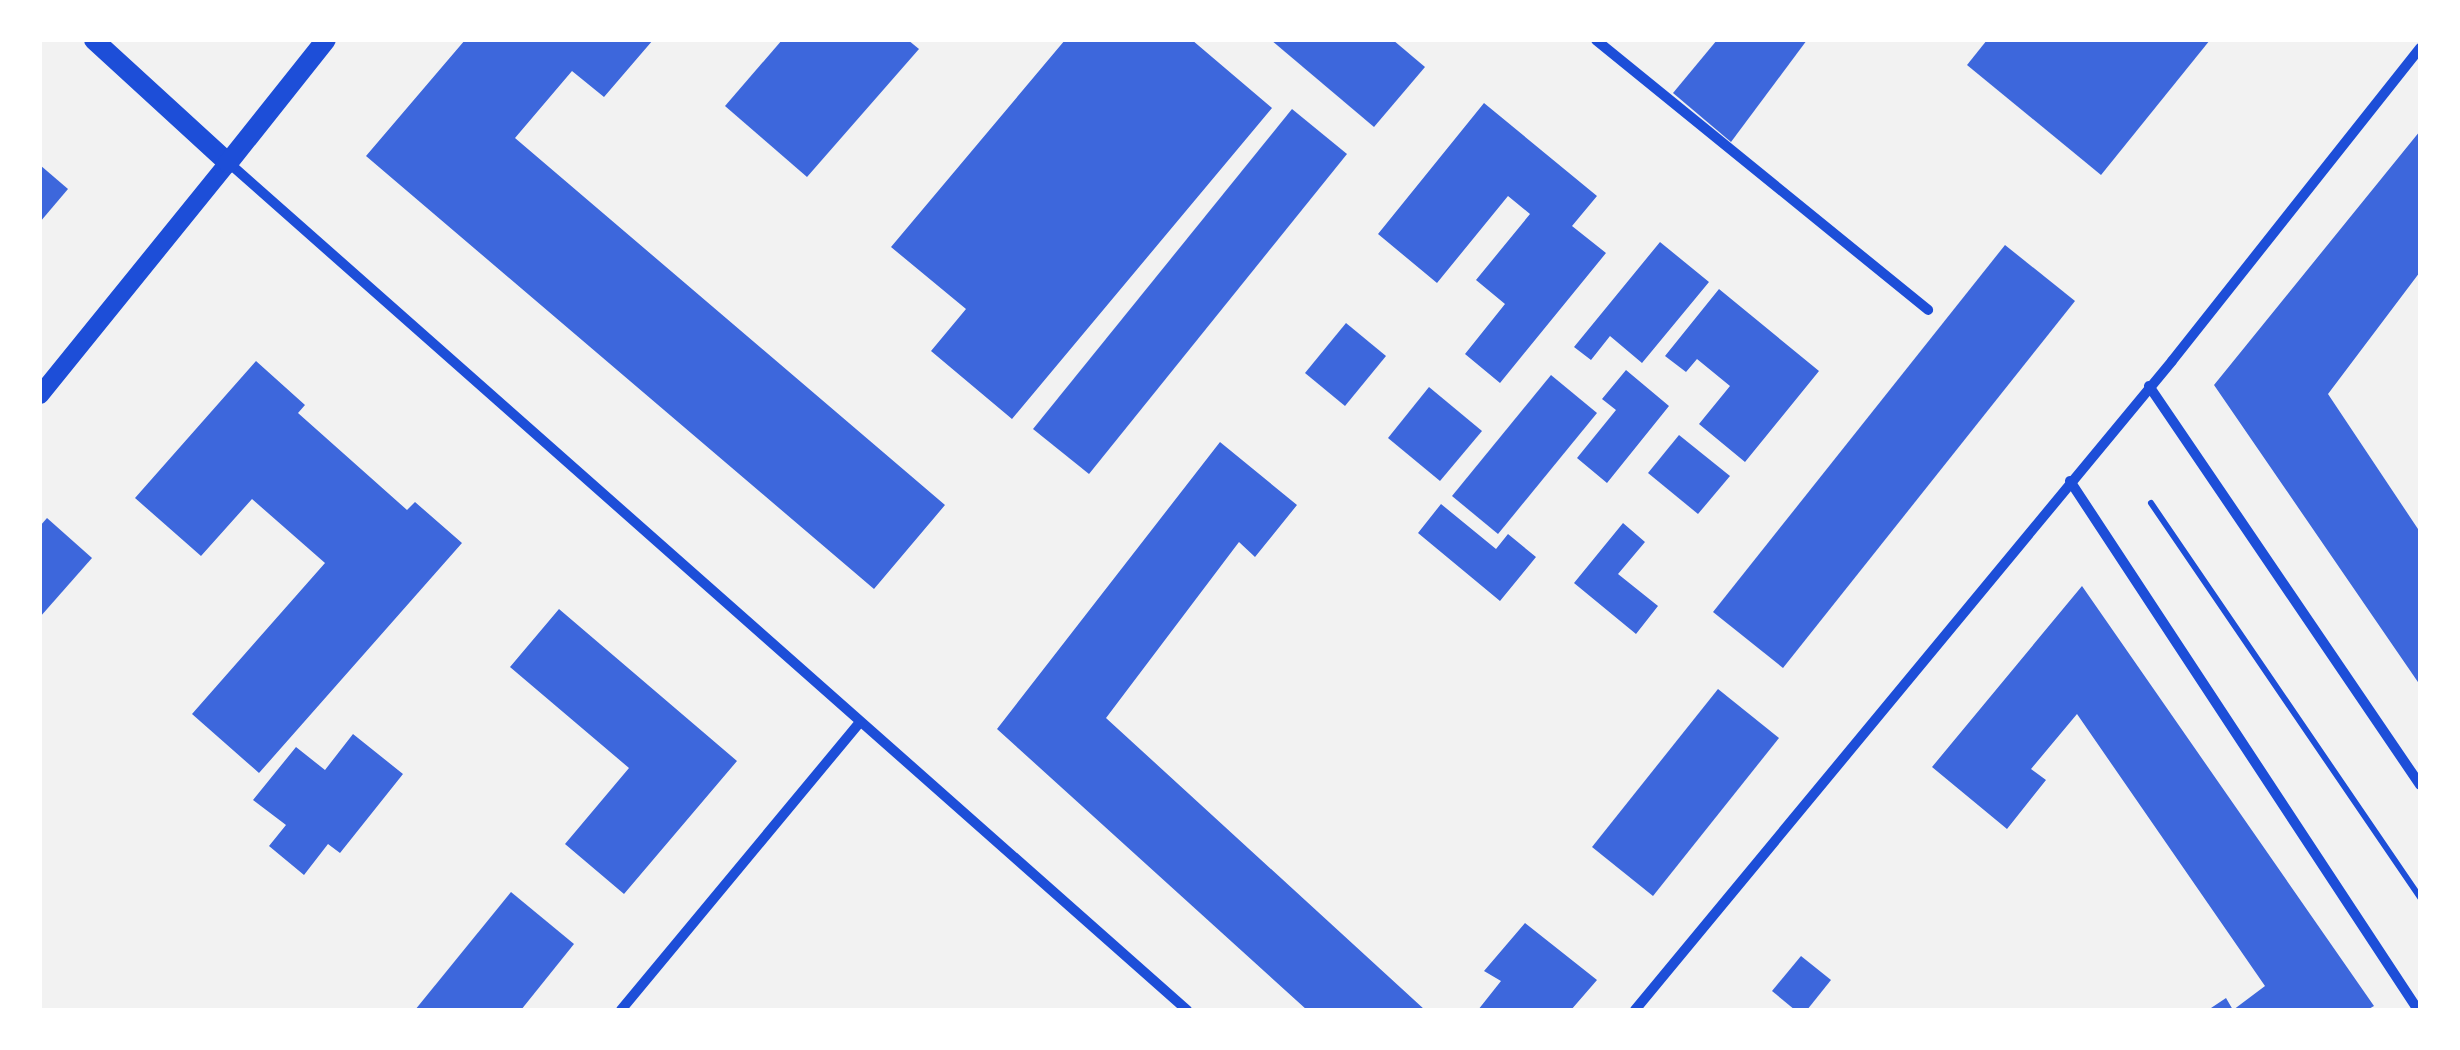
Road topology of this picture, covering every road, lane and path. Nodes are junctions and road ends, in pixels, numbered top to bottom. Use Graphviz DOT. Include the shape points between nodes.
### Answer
graph roads {
  1 [pos="94,40"];
  2 [pos="326,40"];
  3 [pos="1596,40"];
  4 [pos="2420,48"];
  5 [pos="228,163"];
  6 [pos="1928,310"];
  7 [pos="2149,386"];
  8 [pos="40,395"];
  9 [pos="2070,481"];
  10 [pos="2151,503"];
  11 [pos="860,723"];
  12 [pos="2420,785"];
  13 [pos="2420,898"];
  14 [pos="621,1010"];
  15 [pos="1187,1010"];
  16 [pos="1634,1010"];
  17 [pos="2418,1010"];
  1 -- 5 [label="main road"];
  2 -- 5 [label="main road"];
  3 -- 6 [label="street"];
  4 -- 7 [label="street"];
  5 -- 8 [label="street"];
  5 -- 11 [label="street"];
  7 -- 9 [label="street"];
  7 -- 12 [label="street"];
  9 -- 16 [label="street"];
  9 -- 17 [label="street"];
  10 -- 13 [label="path"];
  11 -- 14 [label="street"];
  11 -- 15 [label="street"];
}
